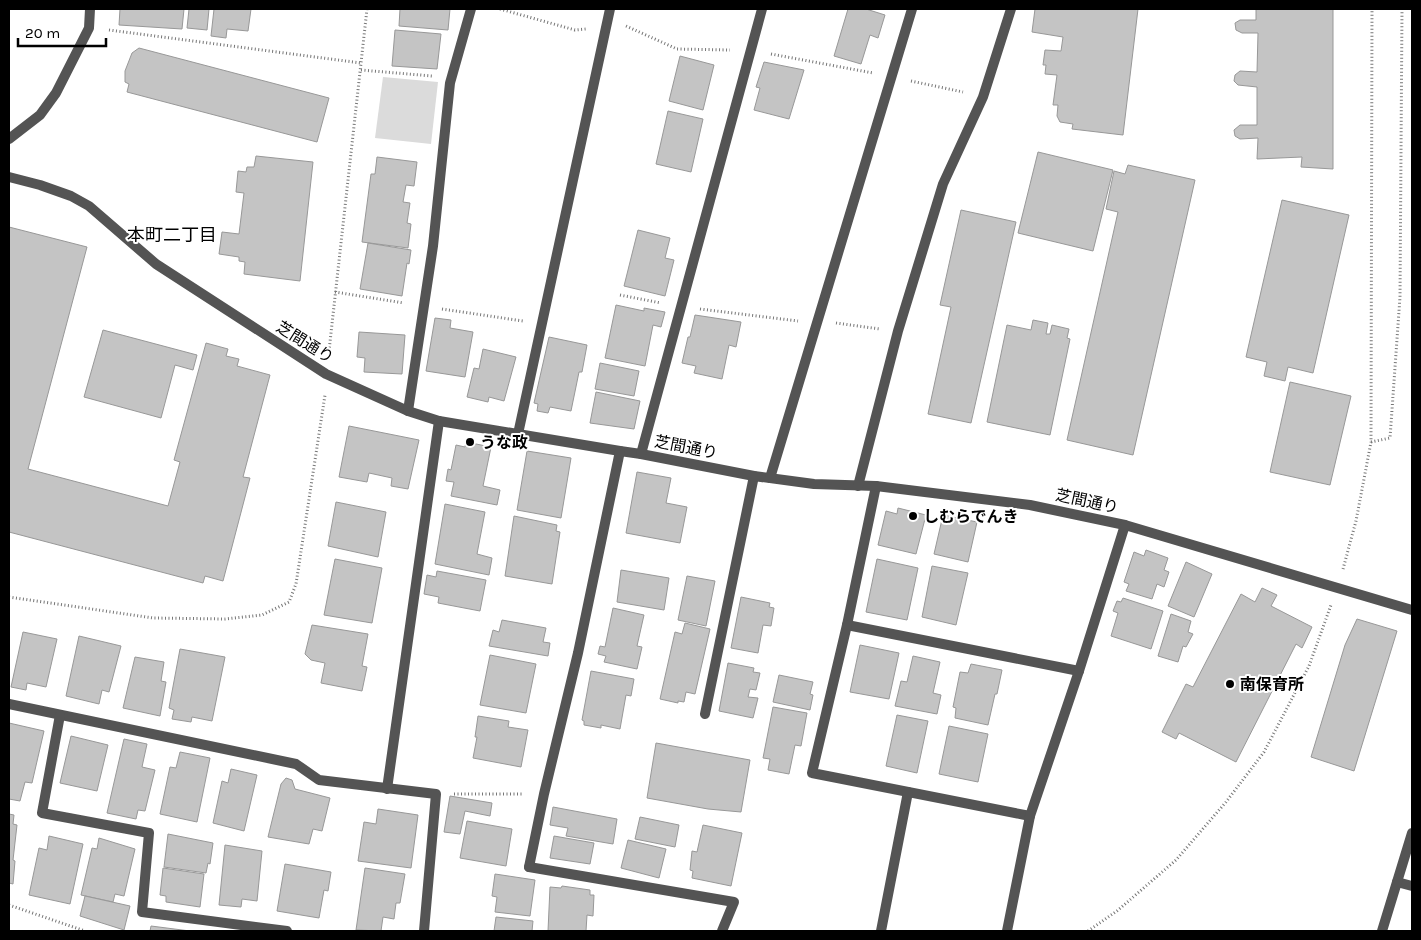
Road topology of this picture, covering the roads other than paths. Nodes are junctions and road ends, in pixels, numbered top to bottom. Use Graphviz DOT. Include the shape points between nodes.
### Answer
graph roads {
  1 [pos="90,9"];
  2 [pos="471,9"];
  3 [pos="610,9"];
  4 [pos="762,9"];
  5 [pos="912,9"];
  6 [pos="1011,9"];
  7 [pos="9,139"];
  8 [pos="9,177"];
  9 [pos="408,412"];
  10 [pos="439,421"];
  11 [pos="518,434"];
  12 [pos="620,451"];
  13 [pos="641,454"];
  14 [pos="754,476"];
  15 [pos="770,478"];
  16 [pos="858,486"];
  17 [pos="876,486"];
  18 [pos="1125,525"];
  19 [pos="1412,610"];
  20 [pos="847,625"];
  21 [pos="1079,671"];
  22 [pos="9,704"];
  23 [pos="705,714"];
  24 [pos="60,715"];
  25 [pos="387,788"];
  26 [pos="908,792"];
  27 [pos="1030,816"];
  28 [pos="1412,833"];
  29 [pos="1398,882"];
  30 [pos="1412,886"];
  31 [pos="287,931"];
  32 [pos="424,931"];
  33 [pos="722,931"];
  34 [pos="881,931"];
  35 [pos="1007,931"];
  36 [pos="1382,931"];
  1 -- 7 [label="street" via="89,28 56,93 40,115"];
  2 -- 9 [label="street" via="450,83 432,246"];
  3 -- 11 [label="street"];
  4 -- 13 [label="street"];
  5 -- 15 [label="street"];
  6 -- 16 [label="street" via="983,97 943,184 898,331"];
  8 -- 9 [label="street, 芝間通り" via="71,196 89,206 156,264 326,374"];
  9 -- 10 [label="street, 芝間通り"];
  10 -- 11 [label="street, 芝間通り"];
  10 -- 25 [label="street"];
  11 -- 12 [label="street, 芝間通り"];
  12 -- 13 [label="street, 芝間通り"];
  12 -- 33 [label="street" via="529,867 734,902"];
  13 -- 14 [label="street, 芝間通り"];
  14 -- 15 [label="street, 芝間通り"];
  14 -- 23 [label="street"];
  15 -- 16 [label="street, 芝間通り"];
  16 -- 17 [label="street, 芝間通り"];
  17 -- 18 [label="street, 芝間通り" via="1030,505"];
  17 -- 20 [label="street"];
  18 -- 19 [label="street, 芝間通り"];
  18 -- 21 [label="street"];
  20 -- 21 [label="street"];
  20 -- 26 [label="street" via="812,773"];
  21 -- 27 [label="street"];
  22 -- 24 [label="street"];
  24 -- 25 [label="street" via="296,764 319,780"];
  24 -- 31 [label="street" via="42,813 149,833 142,912"];
  25 -- 32 [label="street" via="436,794"];
  26 -- 27 [label="street"];
  26 -- 34 [label="street"];
  27 -- 35 [label="street"];
  28 -- 29 [label="street"];
  29 -- 30 [label="street"];
  29 -- 36 [label="street"];
}
